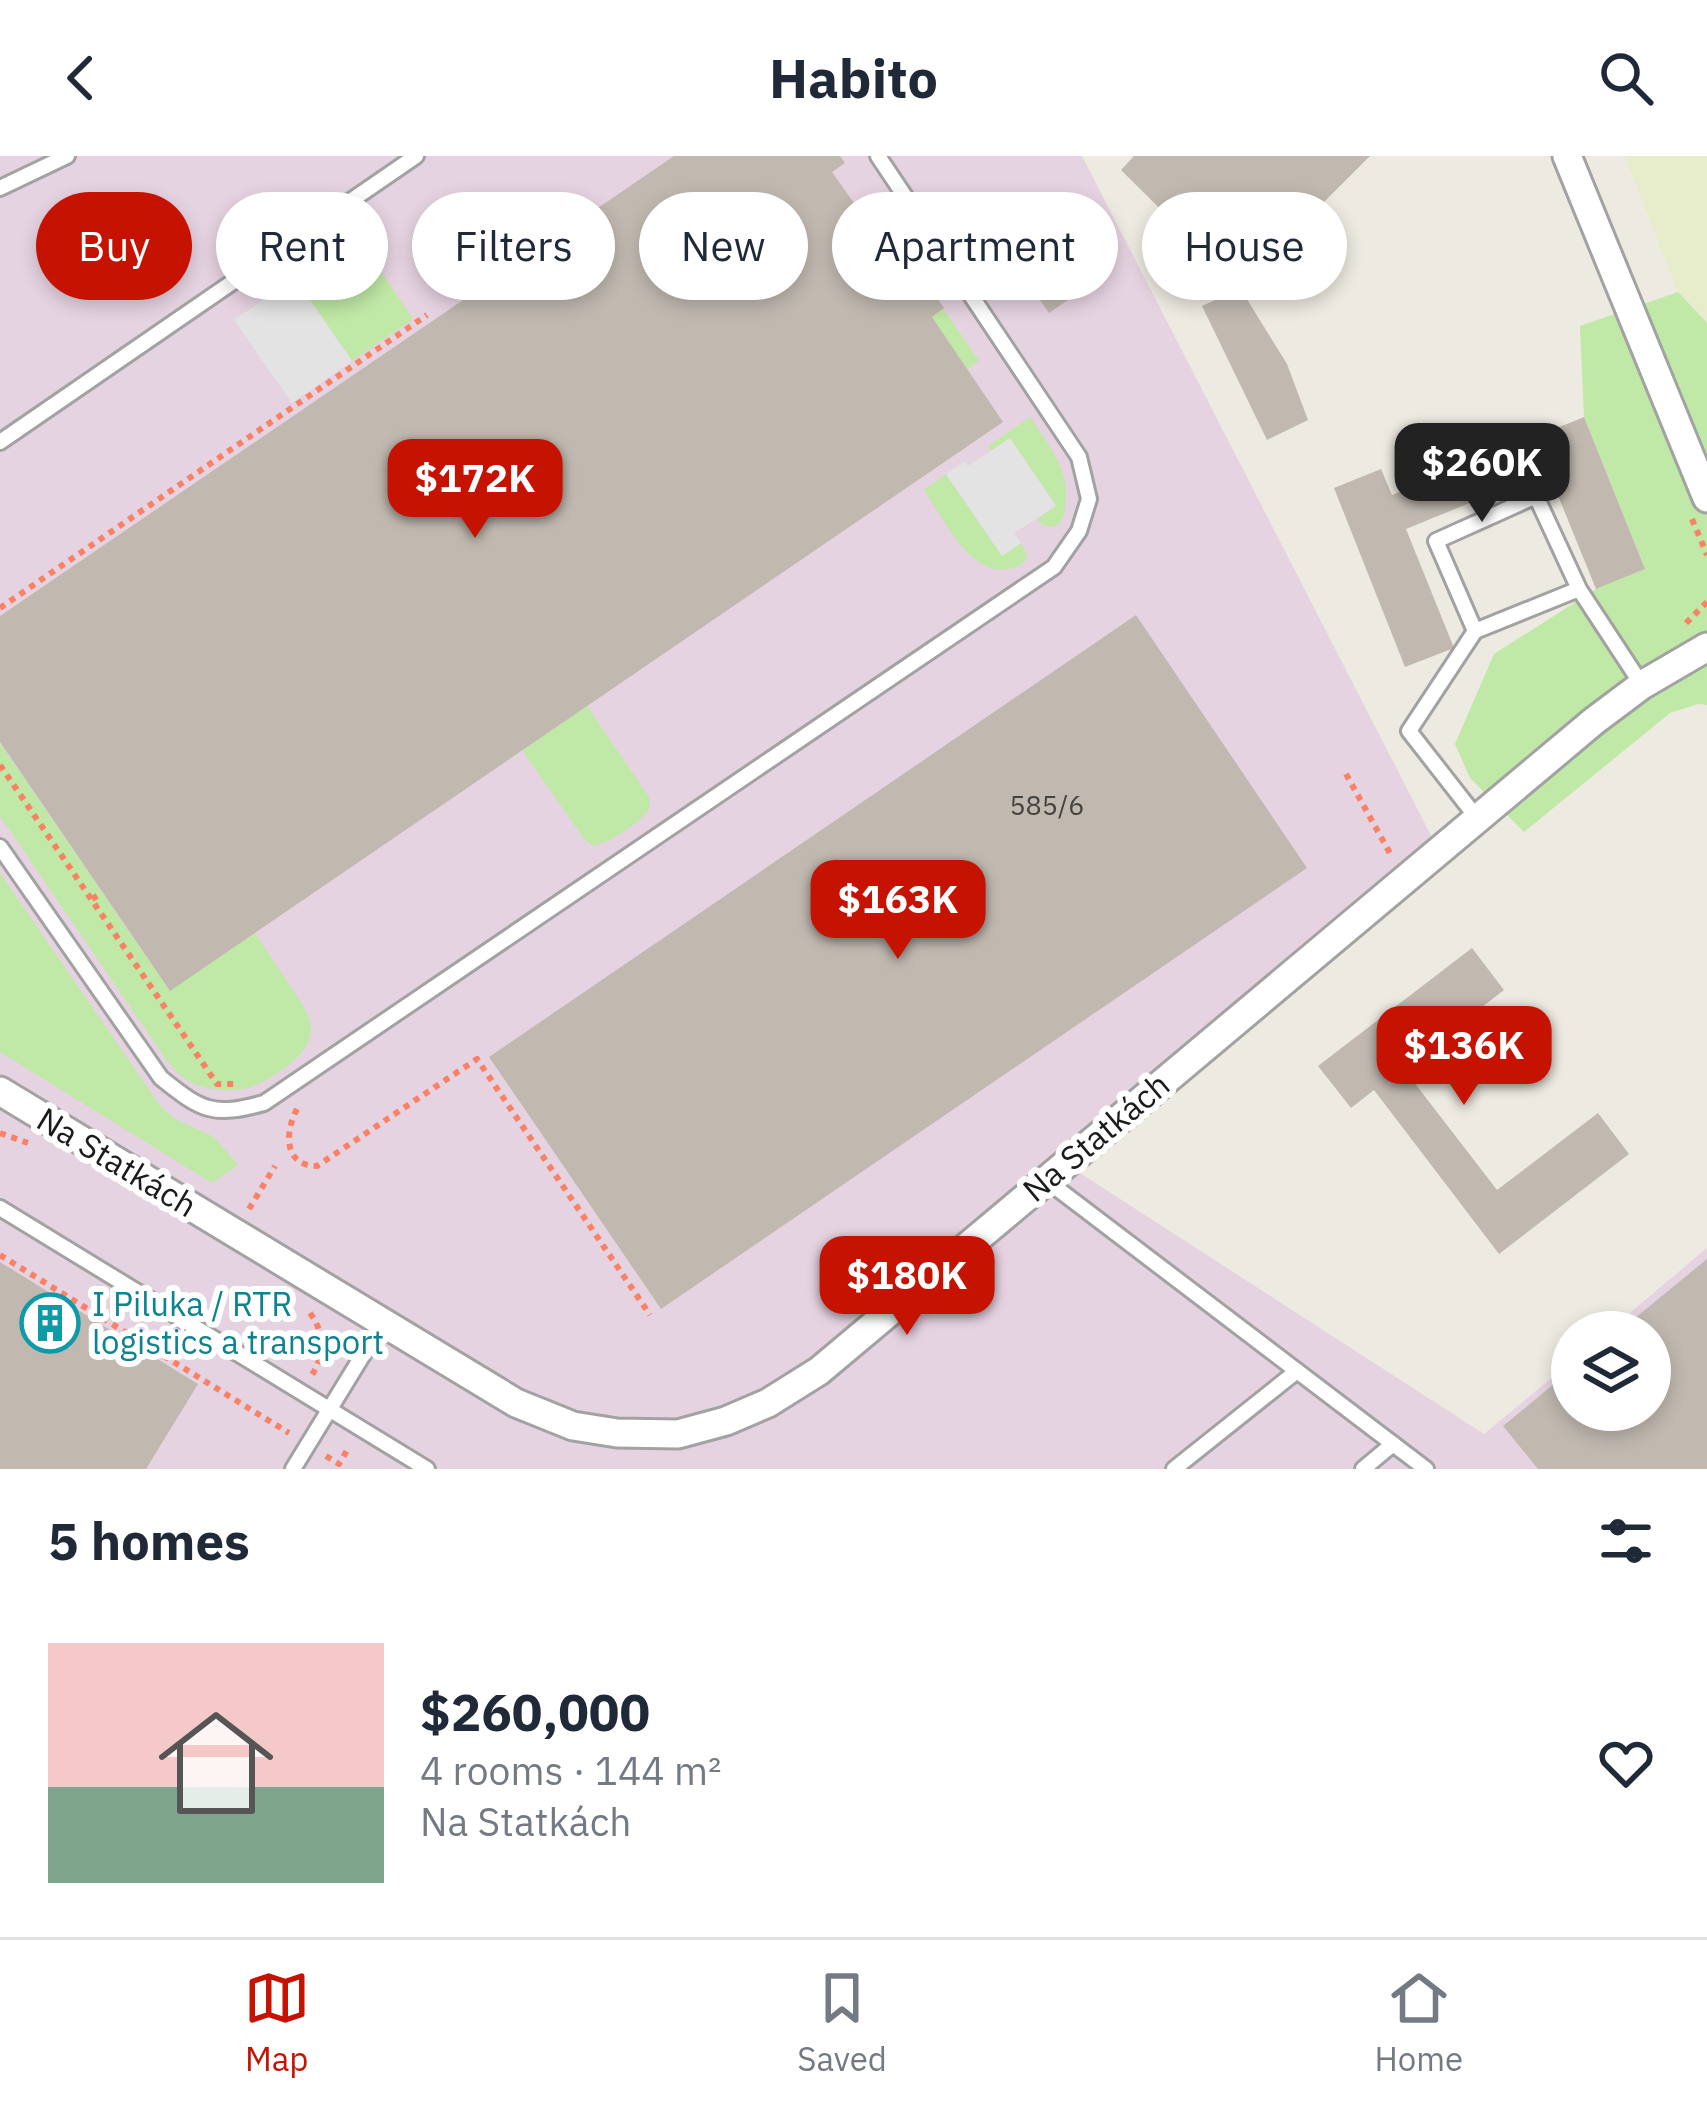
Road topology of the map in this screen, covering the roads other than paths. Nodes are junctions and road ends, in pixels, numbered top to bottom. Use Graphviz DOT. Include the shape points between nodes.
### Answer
graph roads {
  1 [pos="67,156"];
  2 [pos="416,156"];
  3 [pos="878,156"];
  4 [pos="1567,156"];
  5 [pos="0,188"];
  6 [pos="0,442"];
  7 [pos="1707,498"];
  8 [pos="1579,589"];
  9 [pos="1475,631"];
  10 [pos="1707,646"];
  11 [pos="1642,685"];
  12 [pos="1477,818"];
  13 [pos="0,847"];
  14 [pos="0,1091"];
  15 [pos="1046,1180"];
  16 [pos="0,1208"];
  17 [pos="382,1322"];
  18 [pos="1297,1371"];
  19 [pos="329,1409"];
  20 [pos="1393,1444"];
  21 [pos="293,1469"];
  22 [pos="427,1469"];
  23 [pos="1174,1469"];
  24 [pos="1363,1469"];
  25 [pos="1426,1469"];
  1 -- 5 [label="lane"];
  2 -- 6 [label="lane"];
  3 -- 13 [label="lane" via="1079,457 1089,499 1054,567 264,1103 228,1113 191,1102 161,1078"];
  4 -- 7 [label="street"];
  8 -- 9 [label="lane"];
  8 -- 9 [label="lane" via="1536,496 1436,542"];
  8 -- 11 [label="lane"];
  9 -- 12 [label="lane" via="1409,730"];
  10 -- 11 [label="street, Na Statkách"];
  11 -- 12 [label="street, Na Statkách"];
  12 -- 15 [label="street, Na Statkách"];
  14 -- 17 [label="street, Na Statkách"];
  15 -- 17 [label="street, Na Statkách" via="819,1371 768,1403 678,1434 573,1426 516,1403"];
  15 -- 18 [label="lane"];
  16 -- 19 [label="lane"];
  17 -- 19 [label="lane"];
  18 -- 20 [label="lane"];
  18 -- 23 [label="lane"];
  19 -- 21 [label="lane"];
  19 -- 22 [label="lane"];
  20 -- 24 [label="lane"];
  20 -- 25 [label="lane"];
}
